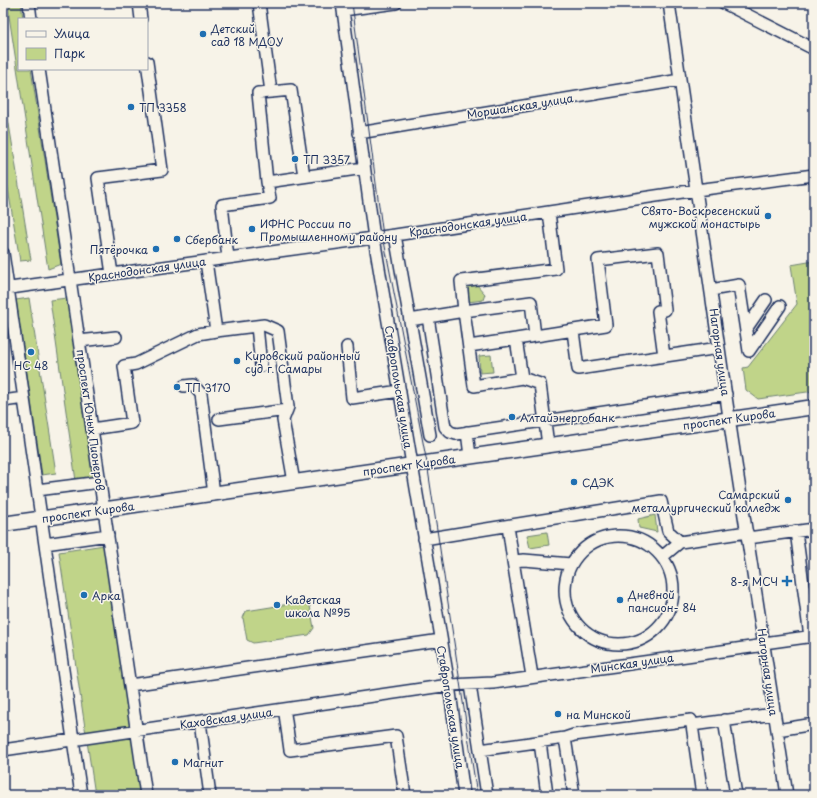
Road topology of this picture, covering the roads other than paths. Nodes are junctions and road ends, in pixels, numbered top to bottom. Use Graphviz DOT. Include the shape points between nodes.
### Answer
graph roads {
  1 [pos="29,3"];
  2 [pos="139,3"];
  3 [pos="259,3"];
  4 [pos="396,3"];
  5 [pos="669,3"];
  6 [pos="724,3"];
  7 [pos="343,6"];
  8 [pos="32,18"];
  9 [pos="141,18"];
  10 [pos="814,49"];
  11 [pos="148,69"];
  12 [pos="39,70"];
  13 [pos="680,80"];
  14 [pos="271,92"];
  15 [pos="359,133"];
  16 [pos="364,168"];
  17 [pos="814,175"];
  18 [pos="304,176"];
  19 [pos="267,182"];
  20 [pos="696,190"];
  21 [pos="549,212"];
  22 [pos="395,235"];
  23 [pos="374,238"];
  24 [pos="3,253"];
  25 [pos="228,258"];
  26 [pos="206,261"];
  27 [pos="112,274"];
  28 [pos="70,280"];
  29 [pos="6,288"];
  30 [pos="711,290"];
  31 [pos="766,300"];
  32 [pos="780,306"];
  33 [pos="464,311"];
  34 [pos="428,317"];
  35 [pos="410,320"];
  36 [pos="257,326"];
  37 [pos="746,329"];
  38 [pos="216,331"];
  39 [pos="573,331"];
  40 [pos="535,336"];
  41 [pos="116,337"];
  42 [pos="516,339"];
  43 [pos="79,341"];
  44 [pos="469,346"];
  45 [pos="347,347"];
  46 [pos="719,348"];
  47 [pos="664,356"];
  48 [pos="261,366"];
  49 [pos="522,378"];
  50 [pos="184,386"];
  51 [pos="400,391"];
  52 [pos="726,394"];
  53 [pos="24,398"];
  54 [pos="3,401"];
  55 [pos="814,407"];
  56 [pos="287,410"];
  57 [pos="219,419"];
  58 [pos="729,419"];
  59 [pos="545,421"];
  60 [pos="92,429"];
  61 [pos="467,432"];
  62 [pos="430,435"];
  63 [pos="548,445"];
  64 [pos="470,456"];
  65 [pos="412,465"];
  66 [pos="100,482"];
  67 [pos="294,482"];
  68 [pos="37,490"];
  69 [pos="214,494"];
  70 [pos="104,510"];
  71 [pos="41,519"];
  72 [pos="3,524"];
  73 [pos="508,526"];
  74 [pos="814,529"];
  75 [pos="796,531"];
  76 [pos="108,535"];
  77 [pos="747,535"];
  78 [pos="424,539"];
  79 [pos="680,542"];
  80 [pos="45,544"];
  81 [pos="662,557"];
  82 [pos="513,561"];
  83 [pos="571,564"];
  84 [pos="809,588"];
  85 [pos="812,636"];
  86 [pos="441,640"];
  87 [pos="764,643"];
  88 [pos="532,676"];
  89 [pos="130,685"];
  90 [pos="449,685"];
  91 [pos="470,685"];
  92 [pos="285,714"];
  93 [pos="774,714"];
  94 [pos="724,720"];
  95 [pos="200,722"];
  96 [pos="814,724"];
  97 [pos="692,725"];
  98 [pos="777,730"];
  99 [pos="137,731"];
  100 [pos="565,738"];
  101 [pos="73,740"];
  102 [pos="540,742"];
  103 [pos="3,750"];
  104 [pos="480,750"];
  105 [pos="81,795"];
  106 [pos="146,795"];
  107 [pos="210,795"];
  108 [pos="405,795"];
  109 [pos="464,795"];
  110 [pos="487,795"];
  111 [pos="547,795"];
  112 [pos="574,795"];
  113 [pos="702,795"];
  114 [pos="736,795"];
  115 [pos="787,795"];
  1 -- 8 [label="street"];
  2 -- 9 [label="street"];
  3 -- 14 [label="street"];
  4 -- 7 [label="street"];
  5 -- 13 [label="street, Нагорная улица"];
  6 -- 10 [label="street"];
  7 -- 15 [label="street, Ставропольская улица"];
  11 -- 27 [label="street" via="162,170 98,178"];
  12 -- 28 [label="street, проспект Юных Пионеров"];
  13 -- 15 [label="street, Моршанская улица"];
  13 -- 20 [label="street, Нагорная улица"];
  14 -- 18 [label="street" via="291,90"];
  14 -- 19 [label="street" via="258,94"];
  15 -- 16 [label="street, Ставропольская улица"];
  16 -- 18 [label="street"];
  16 -- 23 [label="street, Ставропольская улица"];
  17 -- 20 [label="street, Краснодонская улица"];
  18 -- 19 [label="street"];
  19 -- 25 [label="street" via="270,198 222,205"];
  20 -- 21 [label="street, Краснодонская улица"];
  20 -- 30 [label="street, Нагорная улица"];
  21 -- 22 [label="street, Краснодонская улица"];
  21 -- 33 [label="street" via="556,269 461,281"];
  22 -- 23 [label="street, Краснодонская улица"];
  22 -- 35 [label="street"];
  23 -- 25 [label="street, Краснодонская улица"];
  23 -- 51 [label="street, Ставропольская улица"];
  24 -- 29 [label="street"];
  25 -- 26 [label="street, Краснодонская улица"];
  26 -- 27 [label="street, Краснодонская улица"];
  26 -- 38 [label="street"];
  27 -- 28 [label="street, Краснодонская улица"];
  28 -- 29 [label="street, Краснодонская улица"];
  28 -- 43 [label="street, проспект Юных Пионеров"];
  29 -- 53 [label="street"];
  30 -- 37 [label="street" via="739,285"];
  30 -- 46 [label="street, Нагорная улица"];
  31 -- 37 [label="street"];
  32 -- 37 [label="street" via="749,351"];
  33 -- 34 [label="street"];
  33 -- 40 [label="street" via="532,302"];
  33 -- 44 [label="street"];
  34 -- 35 [label="street"];
  34 -- 61 [label="street" via="445,426 456,434"];
  35 -- 62 [label="street"];
  36 -- 38 [label="street"];
  36 -- 48 [label="street"];
  36 -- 56 [label="street" via="264,324 278,331"];
  38 -- 60 [label="street" via="198,334 136,364 124,366 132,423"];
  39 -- 40 [label="street"];
  39 -- 47 [label="street" via="578,369"];
  39 -- 47 [label="street" via="606,325 598,260 658,253 665,310 658,311"];
  40 -- 42 [label="street"];
  41 -- 43 [label="street"];
  42 -- 44 [label="street"];
  42 -- 49 [label="street"];
  43 -- 60 [label="street, проспект Юных Пионеров"];
  44 -- 49 [label="street" via="474,386"];
  45 -- 51 [label="street" via="352,398"];
  46 -- 47 [label="street"];
  46 -- 52 [label="street, Нагорная улица"];
  49 -- 59 [label="street" via="540,384"];
  50 -- 69 [label="street" via="193,385 201,394"];
  51 -- 65 [label="street, Ставропольская улица"];
  52 -- 58 [label="street, Нагорная улица"];
  52 -- 59 [label="street"];
  53 -- 54 [label="street"];
  53 -- 68 [label="street"];
  55 -- 58 [label="main road, проспект Кирова"];
  56 -- 57 [label="street"];
  56 -- 67 [label="street" via="284,420"];
  58 -- 63 [label="main road, проспект Кирова"];
  58 -- 77 [label="street, Нагорная улица"];
  59 -- 61 [label="street"];
  59 -- 63 [label="street"];
  60 -- 66 [label="street, проспект Юных Пионеров"];
  61 -- 64 [label="street"];
  63 -- 64 [label="main road, проспект Кирова"];
  64 -- 65 [label="main road, проспект Кирова"];
  65 -- 67 [label="main road, проспект Кирова"];
  65 -- 78 [label="street, Ставропольская улица"];
  66 -- 68 [label="street"];
  66 -- 70 [label="street, проспект Юных Пионеров"];
  67 -- 69 [label="main road, проспект Кирова"];
  68 -- 71 [label="street"];
  69 -- 70 [label="main road, проспект Кирова"];
  70 -- 71 [label="main road, проспект Кирова"];
  70 -- 76 [label="street, проспект Юных Пионеров"];
  71 -- 72 [label="main road, проспект Кирова"];
  71 -- 80 [label="street"];
  73 -- 78 [label="street"];
  73 -- 79 [label="street" via="661,501 668,531"];
  73 -- 82 [label="street"];
  74 -- 75 [label="street"];
  75 -- 77 [label="street"];
  75 -- 84 [label="street"];
  76 -- 80 [label="street"];
  76 -- 89 [label="street, проспект Юных Пионеров"];
  77 -- 79 [label="street"];
  77 -- 87 [label="street, Нагорная улица"];
  78 -- 86 [label="street, Ставропольская улица"];
  79 -- 81 [label="street"];
  80 -- 101 [label="street"];
  81 -- 83 [label="street" via="650,546 634,538 618,536 599,539 581,551"];
  81 -- 83 [label="street" via="669,569 673,585 670,606 658,628 641,640 625,644 607,643 586,634 573,619 567,608 564,586"];
  82 -- 83 [label="street"];
  82 -- 88 [label="street"];
  84 -- 85 [label="street"];
  85 -- 87 [label="street, Минская улица"];
  86 -- 89 [label="street"];
  86 -- 90 [label="street, Ставропольская улица"];
  87 -- 88 [label="street, Минская улица" via="758,646"];
  87 -- 93 [label="street, Нагорная улица"];
  88 -- 91 [label="street, Минская улица"];
  89 -- 99 [label="street, проспект Юных Пионеров"];
  90 -- 91 [label="street, Минская улица"];
  90 -- 95 [label="street, Каховская улица"];
  90 -- 109 [label="street, Ставропольская улица"];
  91 -- 104 [label="street"];
  92 -- 108 [label="street" via="290,750 396,736"];
  93 -- 94 [label="street"];
  93 -- 98 [label="street, Нагорная улица"];
  94 -- 97 [label="street"];
  94 -- 114 [label="street"];
  95 -- 99 [label="street, Каховская улица"];
  95 -- 107 [label="street"];
  96 -- 98 [label="street"];
  97 -- 100 [label="street" via="691,720"];
  97 -- 113 [label="street"];
  98 -- 115 [label="street, Нагорная улица"];
  99 -- 101 [label="street, Каховская улица"];
  99 -- 106 [label="street, проспект Юных Пионеров"];
  100 -- 102 [label="street"];
  100 -- 112 [label="street"];
  101 -- 103 [label="street, Каховская улица"];
  101 -- 105 [label="street"];
  102 -- 104 [label="street"];
  102 -- 111 [label="street"];
  104 -- 110 [label="street"];
}
